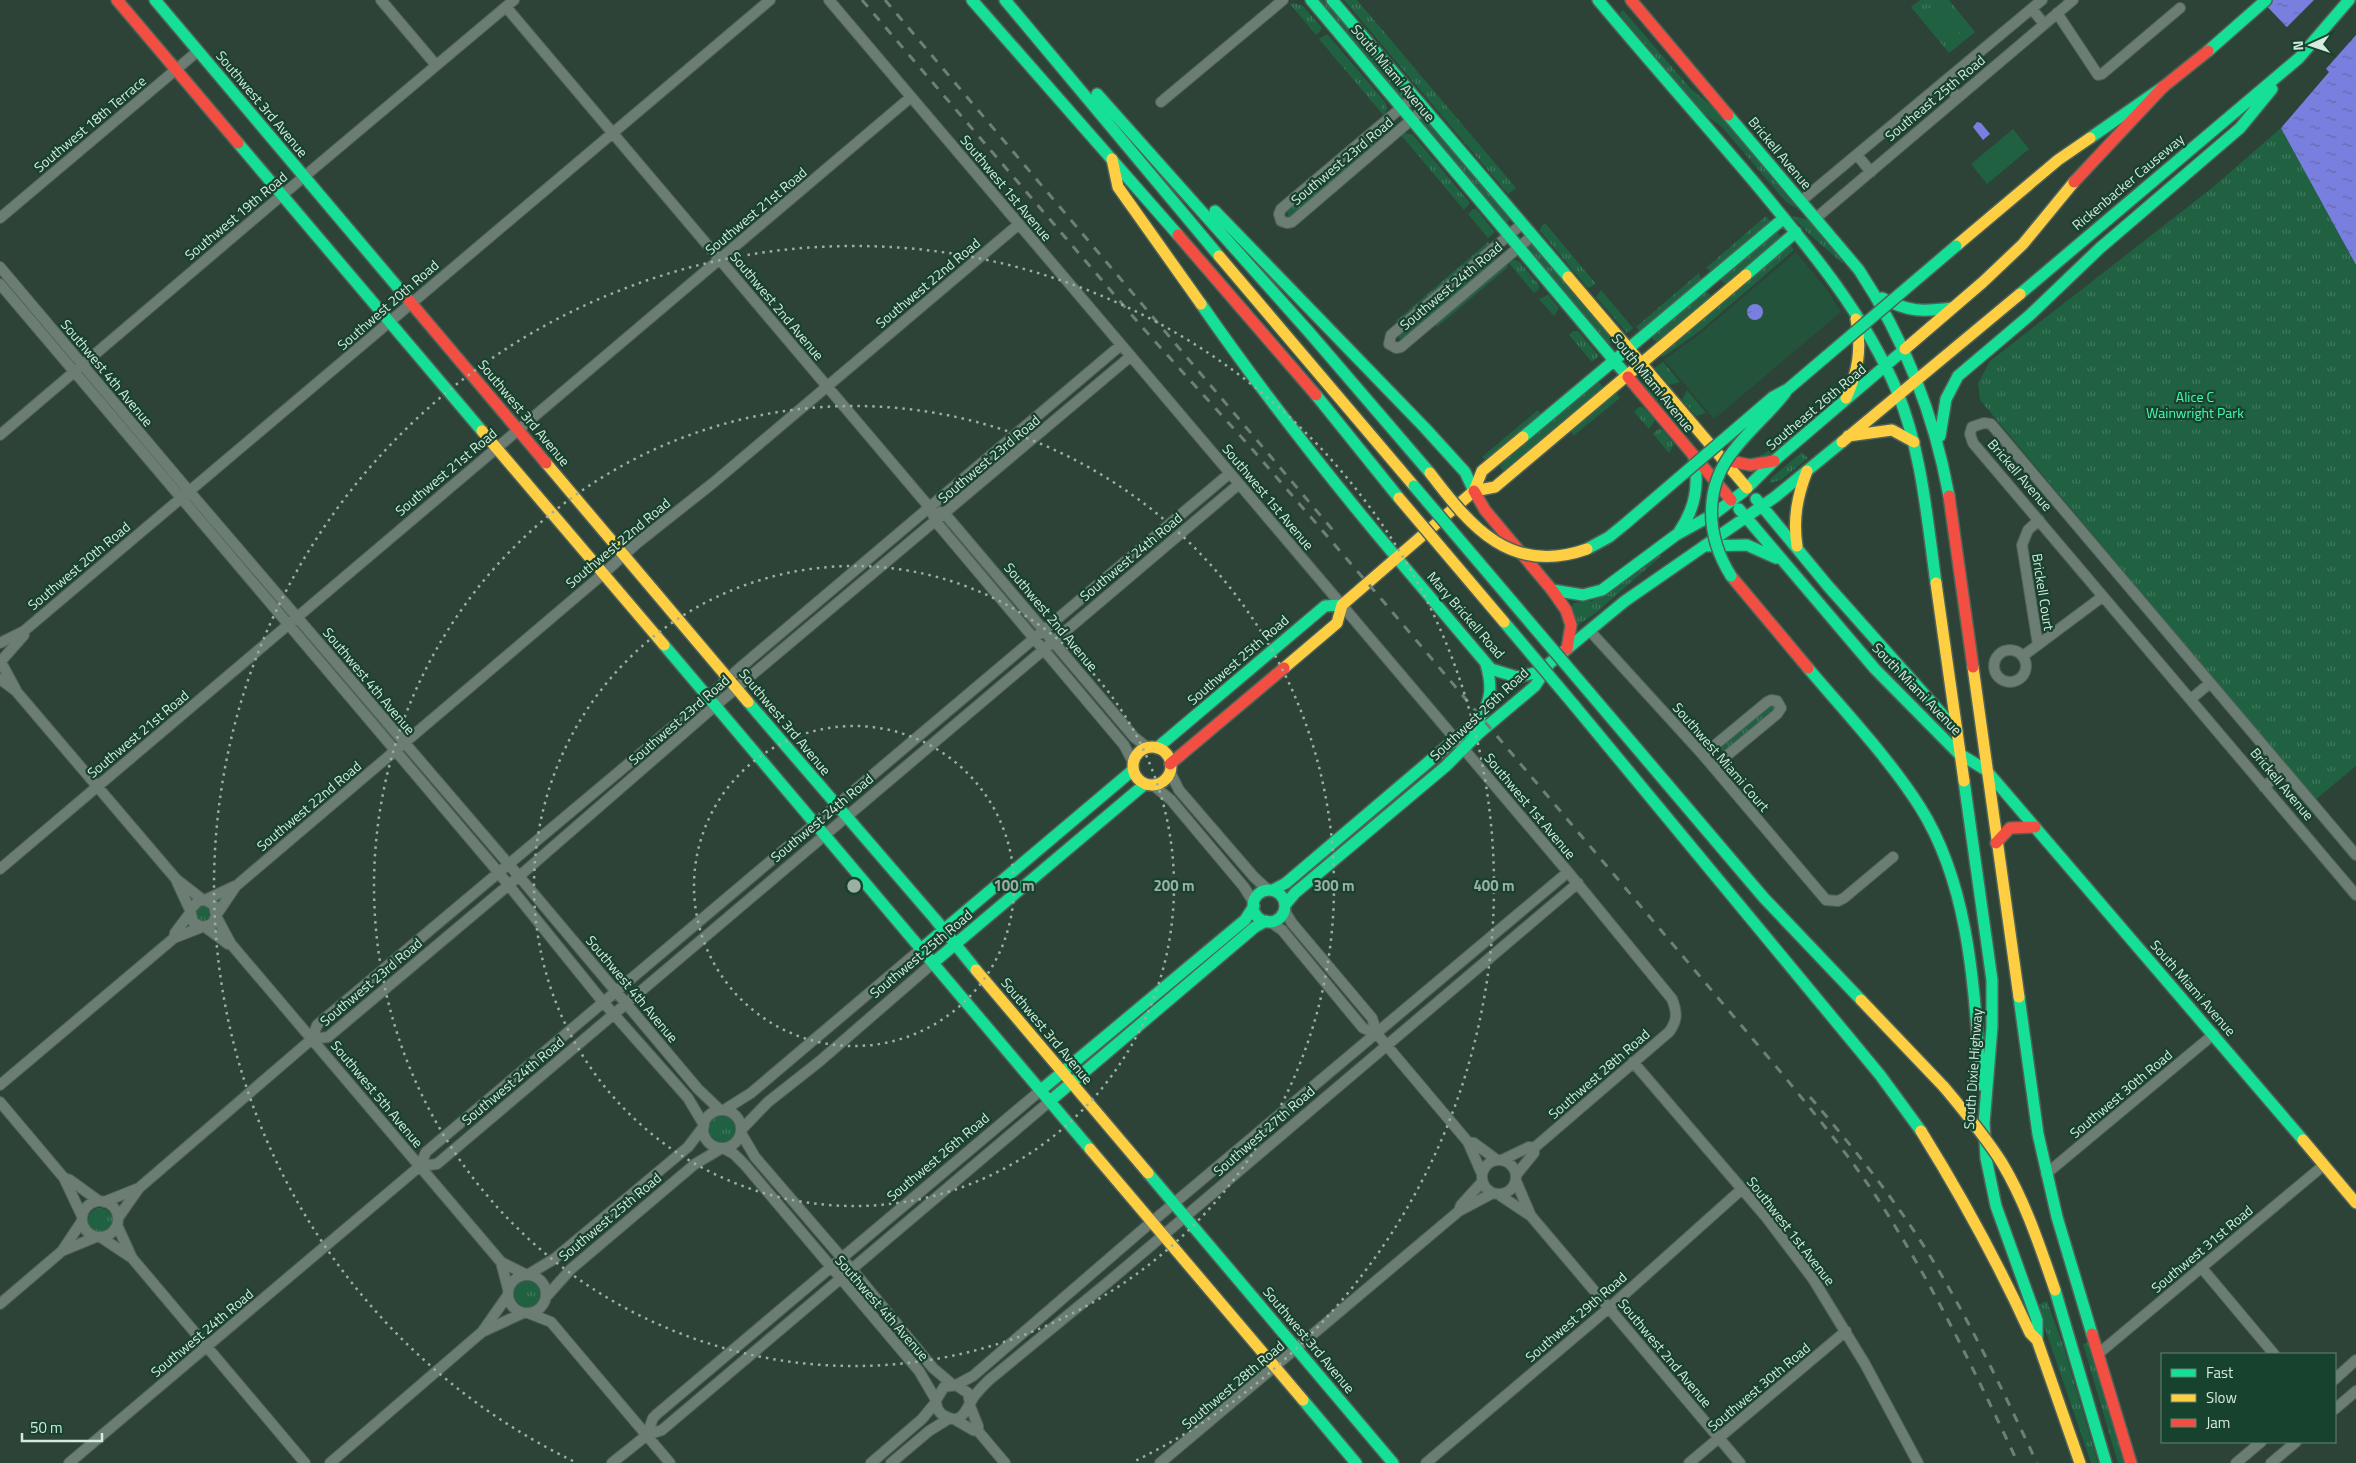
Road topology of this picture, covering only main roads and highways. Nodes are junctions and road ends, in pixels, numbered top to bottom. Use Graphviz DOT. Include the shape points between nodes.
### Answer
graph roads {
  1 [pos="117,0"];
  2 [pos="155,0"];
  3 [pos="972,0"];
  4 [pos="1005,0"];
  5 [pos="1311,0"];
  6 [pos="1332,0"];
  7 [pos="1631,0"];
  8 [pos="2266,0"];
  9 [pos="2349,0"];
  10 [pos="1601,1"];
  11 [pos="2299,58"];
  12 [pos="1070,79"];
  13 [pos="2163,87"];
  14 [pos="1140,141"];
  15 [pos="1112,159"];
  16 [pos="1771,202"];
  17 [pos="1784,218"];
  18 [pos="1816,218"];
  19 [pos="1796,232"];
  20 [pos="1708,282"];
  21 [pos="1876,294"];
  22 [pos="1720,296"];
  23 [pos="1853,306"];
  24 [pos="1956,307"];
  25 [pos="1629,348"];
  26 [pos="1906,350"];
  27 [pos="1615,360"];
  28 [pos="1642,364"];
  29 [pos="1887,366"];
  30 [pos="1628,377"];
  31 [pos="1918,380"];
  32 [pos="1788,389"];
  33 [pos="1899,394"];
  34 [pos="1843,403"];
  35 [pos="1847,437"];
  36 [pos="1914,442"];
  37 [pos="1939,445"];
  38 [pos="1694,456"];
  39 [pos="1725,460"];
  40 [pos="1774,461"];
  41 [pos="1807,470"];
  42 [pos="1747,488"];
  43 [pos="1474,491"];
  44 [pos="1732,500"];
  45 [pos="1762,506"];
  46 [pos="1745,517"];
  47 [pos="1676,535"];
  48 [pos="1701,546"];
  49 [pos="1797,548"];
  50 [pos="1397,558"];
  51 [pos="1782,560"];
  52 [pos="1552,590"];
  53 [pos="1342,605"];
  54 [pos="1567,649"];
  55 [pos="1486,664"];
  56 [pos="1548,666"];
  57 [pos="1949,684"];
  58 [pos="1921,689"];
  59 [pos="1955,729"];
  60 [pos="1460,744"];
  61 [pos="1153,748"];
  62 [pos="1958,754"];
  63 [pos="1133,766"];
  64 [pos="1170,768"];
  65 [pos="1986,770"];
  66 [pos="1149,785"];
  67 [pos="2034,826"];
  68 [pos="1996,843"];
  69 [pos="1270,890"];
  70 [pos="1254,904"];
  71 [pos="1285,907"];
  72 [pos="1268,921"];
  73 [pos="943,930"];
  74 [pos="954,945"];
  75 [pos="921,949"];
  76 [pos="933,963"];
  77 [pos="1063,1072"];
  78 [pos="1072,1083"];
  79 [pos="1041,1090"];
  80 [pos="1050,1101"];
  81 [pos="1984,1114"];
  82 [pos="2356,1203"];
  83 [pos="2037,1340"];
  84 [pos="1356,1463"];
  85 [pos="1393,1463"];
  86 [pos="2080,1463"];
  87 [pos="2106,1463"];
  88 [pos="2131,1463"];
  1 -- 75 [label="main road"];
  2 -- 73 [label="main road, Southwest 3rd Avenue"];
  3 -- 15 [label="main road"];
  4 -- 12 [label="main road"];
  5 -- 27 [label="main road, South Miami Avenue"];
  6 -- 25 [label="main road, South Miami Avenue"];
  7 -- 18 [label="main road, Brickell Avenue"];
  8 -- 13 [label="main road"];
  9 -- 11 [label="main road, Rickenbacker Causeway"];
  10 -- 16 [label="main road"];
  11 -- 31 [label="main road, Rickenbacker Causeway"];
  11 -- 37 [label="main road" via="2240,128 1958,376 1946,399"];
  12 -- 14 [label="main road" via="1089,85"];
  12 -- 87 [label="main road, bridge" via="1764,898 1944,1087 1980,1131 2012,1181 2032,1224"];
  13 -- 24 [label="main road" via="2082,172 2023,244"];
  13 -- 32 [label="main road, bridge" via="2058,160"];
  14 -- 32 [label="main road, bridge" via="1478,530 1518,552 1558,555 1598,543 1614,533 1773,397"];
  14 -- 43 [label="main road" via="1156,150 1425,428 1465,472"];
  15 -- 50 [label="main road, Mary Brickell Road" via="1118,187 1235,353 1318,464"];
  15 -- 83 [label="main road, bridge" via="1357,445 1708,865 1902,1104 1971,1211 2030,1333"];
  16 -- 17 [label="main road"];
  16 -- 18 [label="main road" via="1795,215"];
  17 -- 19 [label="main road"];
  17 -- 20 [label="main road"];
  18 -- 21 [label="main road, Brickell Avenue"];
  19 -- 22 [label="main road"];
  19 -- 23 [label="main road"];
  20 -- 22 [label="main road"];
  20 -- 25 [label="main road"];
  21 -- 24 [label="main road" via="1912,312 1928,313"];
  21 -- 26 [label="main road, Brickell Avenue"];
  22 -- 28 [label="main road"];
  23 -- 29 [label="main road"];
  23 -- 34 [label="main road" via="1860,332 1861,353 1857,372"];
  24 -- 26 [label="main road"];
  25 -- 27 [label="main road"];
  25 -- 28 [label="main road, South Miami Avenue"];
  26 -- 29 [label="main road, Southeast 26th Road"];
  26 -- 31 [label="main road, Brickell Avenue"];
  27 -- 30 [label="main road, South Miami Avenue"];
  27 -- 43 [label="main road, Southwest 25th Road" via="1482,471"];
  28 -- 30 [label="main road"];
  28 -- 39 [label="main road, South Miami Avenue"];
  29 -- 33 [label="main road"];
  29 -- 34 [label="main road, Southeast 26th Road"];
  30 -- 38 [label="main road, South Miami Avenue"];
  30 -- 43 [label="main road, Southwest 25th Road" via="1495,487"];
  31 -- 33 [label="main road"];
  31 -- 37 [label="main road, Brickell Avenue"];
  32 -- 81 [label="main road, bridge" via="1722,466 1714,485 1712,535 1730,576 1896,772 1916,800 1940,845 1964,920"];
  33 -- 35 [label="main road"];
  33 -- 36 [label="main road"];
  34 -- 40 [label="main road, Southeast 26th Road"];
  35 -- 36 [label="main road" via="1892,430"];
  35 -- 41 [label="main road"];
  36 -- 57 [label="main road"];
  37 -- 65 [label="main road, Brickell Avenue"];
  38 -- 44 [label="main road, South Miami Avenue"];
  38 -- 47 [label="main road" via="1697,477 1694,508"];
  39 -- 40 [label="main road" via="1746,465"];
  39 -- 42 [label="main road, South Miami Avenue"];
  40 -- 42 [label="main road, Southeast 26th Road" via="1766,473"];
  41 -- 45 [label="main road"];
  41 -- 49 [label="main road" via="1793,512"];
  42 -- 44 [label="main road, Southeast 26th Road"];
  42 -- 45 [label="main road, South Miami Avenue"];
  43 -- 50 [label="main road, Southwest 25th Road"];
  43 -- 52 [label="main road" via="1485,510"];
  44 -- 46 [label="main road, South Miami Avenue"];
  44 -- 47 [label="main road" via="1687,532"];
  45 -- 46 [label="main road, Southwest 26th Road"];
  45 -- 49 [label="main road, South Miami Avenue"];
  46 -- 48 [label="main road, Southwest 26th Road"];
  46 -- 51 [label="main road, South Miami Avenue"];
  47 -- 52 [label="main road" via="1594,594 1574,596"];
  48 -- 51 [label="main road" via="1747,546"];
  48 -- 54 [label="main road, Southwest 26th Road" via="1625,601"];
  49 -- 58 [label="main road, South Miami Avenue"];
  50 -- 53 [label="main road, Southwest 25th Road"];
  50 -- 55 [label="main road, Mary Brickell Road"];
  51 -- 62 [label="main road, South Miami Avenue" via="1875,669"];
  52 -- 54 [label="main road" via="1570,619"];
  53 -- 61 [label="main road, Southwest 25th Road" via="1325,606"];
  53 -- 64 [label="main road, Southwest 25th Road" via="1337,623"];
  54 -- 56 [label="main road, Southwest 26th Road"];
  55 -- 56 [label="main road, Mary Brickell Road" via="1498,673 1517,677"];
  55 -- 60 [label="main road, Southwest 26th Road" via="1492,686 1487,710"];
  56 -- 60 [label="main road, Southwest 26th Road" via="1535,686"];
  57 -- 58 [label="main road" via="1936,694"];
  57 -- 59 [label="main road"];
  58 -- 59 [label="main road, South Miami Avenue"];
  59 -- 62 [label="main road"];
  59 -- 65 [label="main road, South Miami Avenue"];
  60 -- 69 [label="main road, Southwest 26th Road" via="1286,883"];
  60 -- 71 [label="main road, Southwest 26th Road" via="1295,893"];
  61 -- 63 [label="main road" via="1140,751"];
  61 -- 64 [label="main road" via="1168,756"];
  62 -- 65 [label="main road, South Miami Avenue"];
  62 -- 81 [label="main road, South Dixie Highway" via="1992,980 1991,1045"];
  63 -- 66 [label="main road" via="1137,779"];
  63 -- 73 [label="main road, Southwest 25th Road"];
  64 -- 66 [label="main road" via="1164,781"];
  65 -- 67 [label="main road, South Miami Avenue"];
  65 -- 68 [label="main road"];
  66 -- 74 [label="main road, Southwest 25th Road"];
  67 -- 68 [label="main road" via="2010,828"];
  67 -- 82 [label="main road, South Miami Avenue"];
  68 -- 88 [label="main road" via="2027,1069 2046,1174"];
  69 -- 70 [label="main road" via="1258,894"];
  69 -- 71 [label="main road" via="1280,894"];
  70 -- 72 [label="main road" via="1256,914"];
  70 -- 77 [label="main road, Southwest 26th Road" via="1244,920"];
  71 -- 72 [label="main road" via="1278,919"];
  72 -- 78 [label="main road, Southwest 26th Road" via="1253,929"];
  73 -- 74 [label="main road, Southwest 3rd Avenue"];
  73 -- 75 [label="main road, Southwest 25th Road"];
  74 -- 76 [label="main road, Southwest 25th Road"];
  74 -- 77 [label="main road, Southwest 3rd Avenue"];
  75 -- 76 [label="main road"];
  76 -- 79 [label="main road"];
  77 -- 78 [label="main road, Southwest 3rd Avenue"];
  77 -- 79 [label="main road, Southwest 26th Road"];
  78 -- 80 [label="main road, Southwest 26th Road"];
  78 -- 85 [label="main road, Southwest 3rd Avenue"];
  79 -- 80 [label="main road"];
  80 -- 84 [label="main road"];
  81 -- 83 [label="main road, South Dixie Highway" via="1984,1144 1992,1192 2037,1320"];
  83 -- 86 [label="main road, South Dixie Highway"];
}
